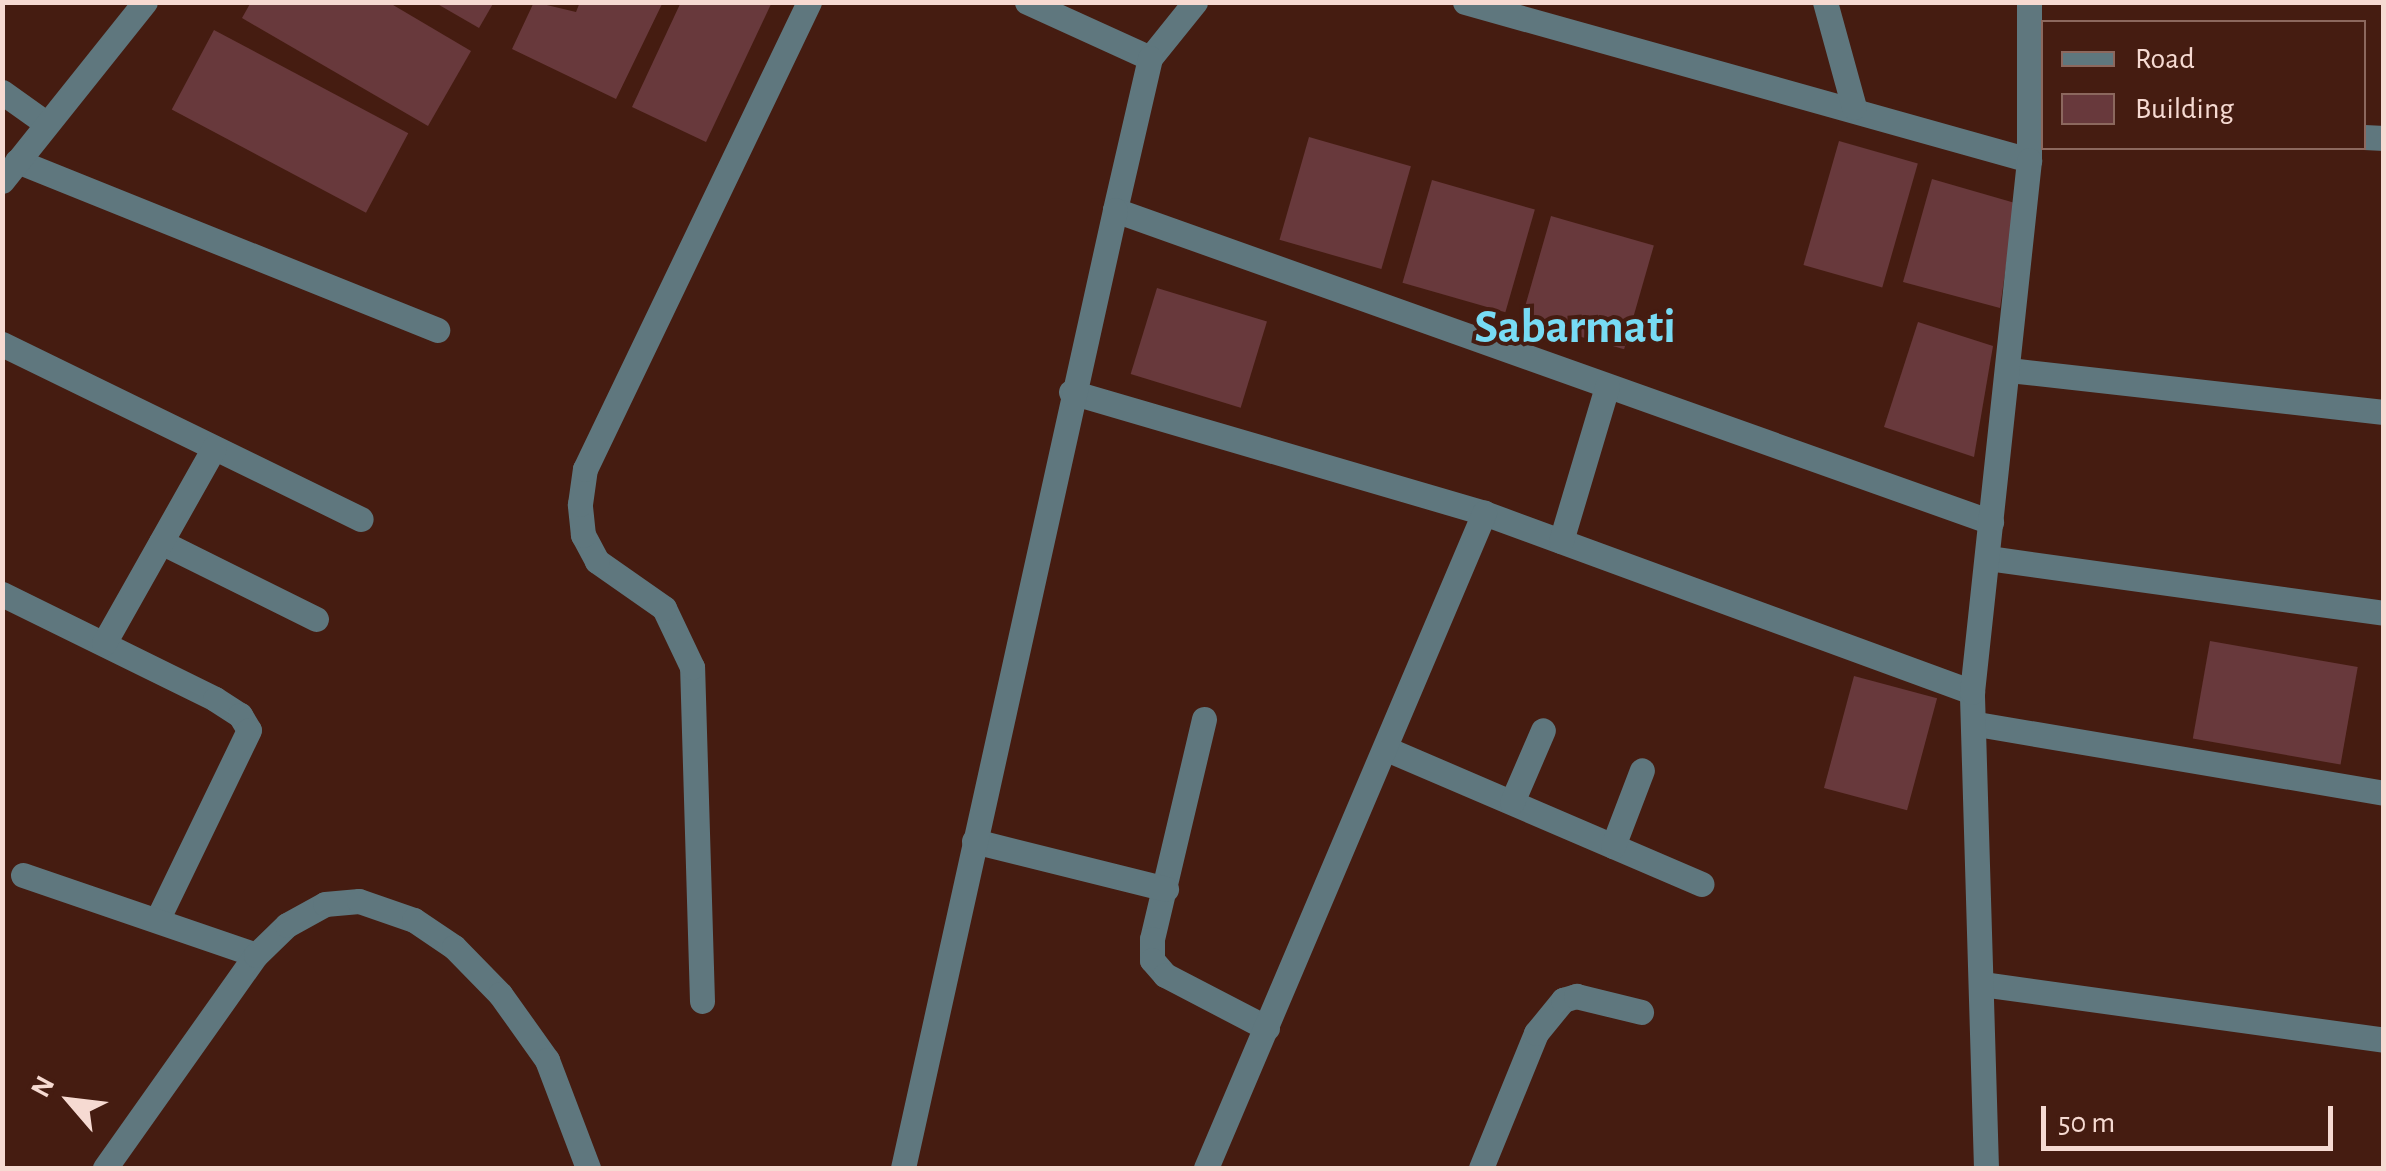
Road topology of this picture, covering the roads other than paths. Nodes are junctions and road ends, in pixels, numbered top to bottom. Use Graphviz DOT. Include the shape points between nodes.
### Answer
graph roads {
  1 [pos="146,2"];
  2 [pos="809,2"];
  3 [pos="1027,2"];
  4 [pos="1195,2"];
  5 [pos="1466,2"];
  6 [pos="1825,2"];
  7 [pos="2029,2"];
  8 [pos="1150,58"];
  9 [pos="2,92"];
  10 [pos="1854,107"];
  11 [pos="2036,111"];
  12 [pos="47,124"];
  13 [pos="2028,160"];
  14 [pos="10,171"];
  15 [pos="1115,210"];
  16 [pos="437,330"];
  17 [pos="2,344"];
  18 [pos="2010,370"];
  19 [pos="1607,387"];
  20 [pos="1071,392"];
  21 [pos="2384,412"];
  22 [pos="214,448"];
  23 [pos="1484,513"];
  24 [pos="362,519"];
  25 [pos="1991,522"];
  26 [pos="161,542"];
  27 [pos="1561,542"];
  28 [pos="1988,558"];
  29 [pos="2,594"];
  30 [pos="2384,613"];
  31 [pos="316,619"];
  32 [pos="104,644"];
  33 [pos="1972,692"];
  34 [pos="1204,719"];
  35 [pos="1976,724"];
  36 [pos="1543,730"];
  37 [pos="1389,750"];
  38 [pos="1642,770"];
  39 [pos="2384,793"];
  40 [pos="1512,802"];
  41 [pos="974,841"];
  42 [pos="1613,846"];
  43 [pos="23,875"];
  44 [pos="1701,884"];
  45 [pos="1166,889"];
  46 [pos="158,918"];
  47 [pos="256,955"];
  48 [pos="1982,984"];
  49 [pos="702,1002"];
  50 [pos="1641,1012"];
  51 [pos="1267,1028"];
  52 [pos="2384,1040"];
  53 [pos="105,1168"];
  54 [pos="588,1168"];
  55 [pos="903,1168"];
  56 [pos="1206,1168"];
  57 [pos="1481,1168"];
  58 [pos="1986,1168"];
  1 -- 12 [label="street"];
  2 -- 49 [label="street" via="585,469 580,504 583,535 596,561 664,608 692,667"];
  3 -- 8 [label="street"];
  4 -- 8 [label="street"];
  5 -- 10 [label="street"];
  6 -- 10 [label="street"];
  7 -- 11 [label="street"];
  8 -- 15 [label="street"];
  9 -- 12 [label="street"];
  10 -- 13 [label="street"];
  11 -- 13 [label="street"];
  12 -- 14 [label="street"];
  13 -- 18 [label="street"];
  14 -- 16 [label="street"];
  15 -- 19 [label="street"];
  15 -- 20 [label="street"];
  17 -- 22 [label="street"];
  18 -- 21 [label="street"];
  18 -- 25 [label="street"];
  19 -- 25 [label="street"];
  19 -- 27 [label="street"];
  20 -- 23 [label="street"];
  20 -- 41 [label="street"];
  22 -- 24 [label="street"];
  22 -- 26 [label="street"];
  23 -- 27 [label="street"];
  23 -- 37 [label="street"];
  25 -- 28 [label="street"];
  26 -- 31 [label="street"];
  26 -- 32 [label="street"];
  27 -- 33 [label="street"];
  28 -- 30 [label="street"];
  28 -- 33 [label="street"];
  29 -- 32 [label="street"];
  32 -- 46 [label="street" via="215,699 240,715 249,730"];
  33 -- 35 [label="street"];
  34 -- 45 [label="street"];
  35 -- 39 [label="street"];
  35 -- 48 [label="street"];
  36 -- 40 [label="street"];
  37 -- 40 [label="street"];
  37 -- 51 [label="street"];
  38 -- 42 [label="street"];
  40 -- 42 [label="street"];
  41 -- 45 [label="street"];
  41 -- 55 [label="street"];
  42 -- 44 [label="street"];
  43 -- 46 [label="street"];
  45 -- 51 [label="street" via="1152,960 1165,975"];
  46 -- 47 [label="street"];
  47 -- 53 [label="street"];
  47 -- 54 [label="street" via="287,924 325,904 360,900 414,920 454,946 500,994 547,1060"];
  48 -- 52 [label="street"];
  48 -- 58 [label="street"];
  50 -- 57 [label="street" via="1576,996 1564,1000 1536,1033"];
  51 -- 56 [label="street"];
}
